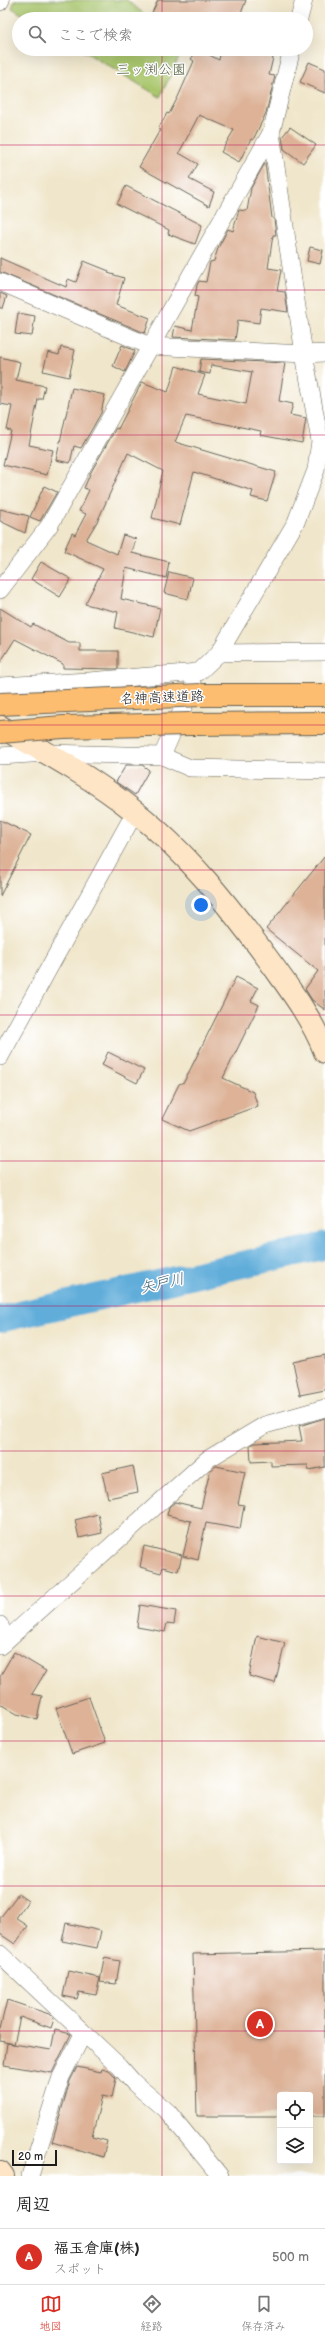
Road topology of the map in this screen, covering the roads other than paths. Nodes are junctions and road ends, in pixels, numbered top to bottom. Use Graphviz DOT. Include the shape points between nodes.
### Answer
graph roads {
  1 [pos="304,0"];
  2 [pos="301,12"];
  3 [pos="290,56"];
  4 [pos="271,133"];
  5 [pos="0,282"];
  6 [pos="150,346"];
  7 [pos="325,353"];
  8 [pos="304,354"];
  9 [pos="0,590"];
  10 [pos="325,652"];
  11 [pos="219,653"];
  12 [pos="199,672"];
  13 [pos="0,686"];
  14 [pos="325,695"];
  15 [pos="0,704"];
  16 [pos="325,723"];
  17 [pos="0,726"];
  18 [pos="0,732"];
  19 [pos="47,753"];
  20 [pos="0,756"];
  21 [pos="162,756"];
  22 [pos="325,771"];
  23 [pos="135,812"];
  24 [pos="325,1052"];
  25 [pos="0,1057"];
  26 [pos="325,1408"];
  27 [pos="0,1625"];
  28 [pos="2,1644"];
  29 [pos="0,1954"];
  30 [pos="84,2034"];
  31 [pos="0,2172"];
  32 [pos="3,2176"];
  33 [pos="30,2176"];
  34 [pos="220,2176"];
  1 -- 2 [label="street"];
  3 -- 4 [label="street"];
  4 -- 6 [label="street"];
  4 -- 8 [label="street"];
  5 -- 6 [label="street"];
  6 -- 8 [label="street"];
  6 -- 9 [label="street" via="49,526"];
  7 -- 8 [label="street"];
  8 -- 11 [label="street" via="320,441 316,470 296,522"];
  10 -- 11 [label="street"];
  11 -- 12 [label="street"];
  12 -- 13 [label="street"];
  12 -- 21 [label="street"];
  14 -- 15 [label="highway, 名神高速道路, bridge" via="201,695"];
  16 -- 18 [label="highway, 名神高速道路, bridge" via="63,727"];
  17 -- 19 [label="street"];
  19 -- 20 [label="street"];
  19 -- 21 [label="street"];
  19 -- 23 [label="street" via="100,785"];
  21 -- 22 [label="street" via="190,768"];
  23 -- 24 [label="street" via="183,856 247,930 296,997"];
  23 -- 25 [label="street"];
  26 -- 28 [label="street" via="265,1425 208,1460"];
  27 -- 28 [label="street"];
  29 -- 30 [label="street"];
  30 -- 33 [label="street" via="61,2077"];
  30 -- 34 [label="street" via="168,2112"];
  31 -- 32 [label="street"];
}
